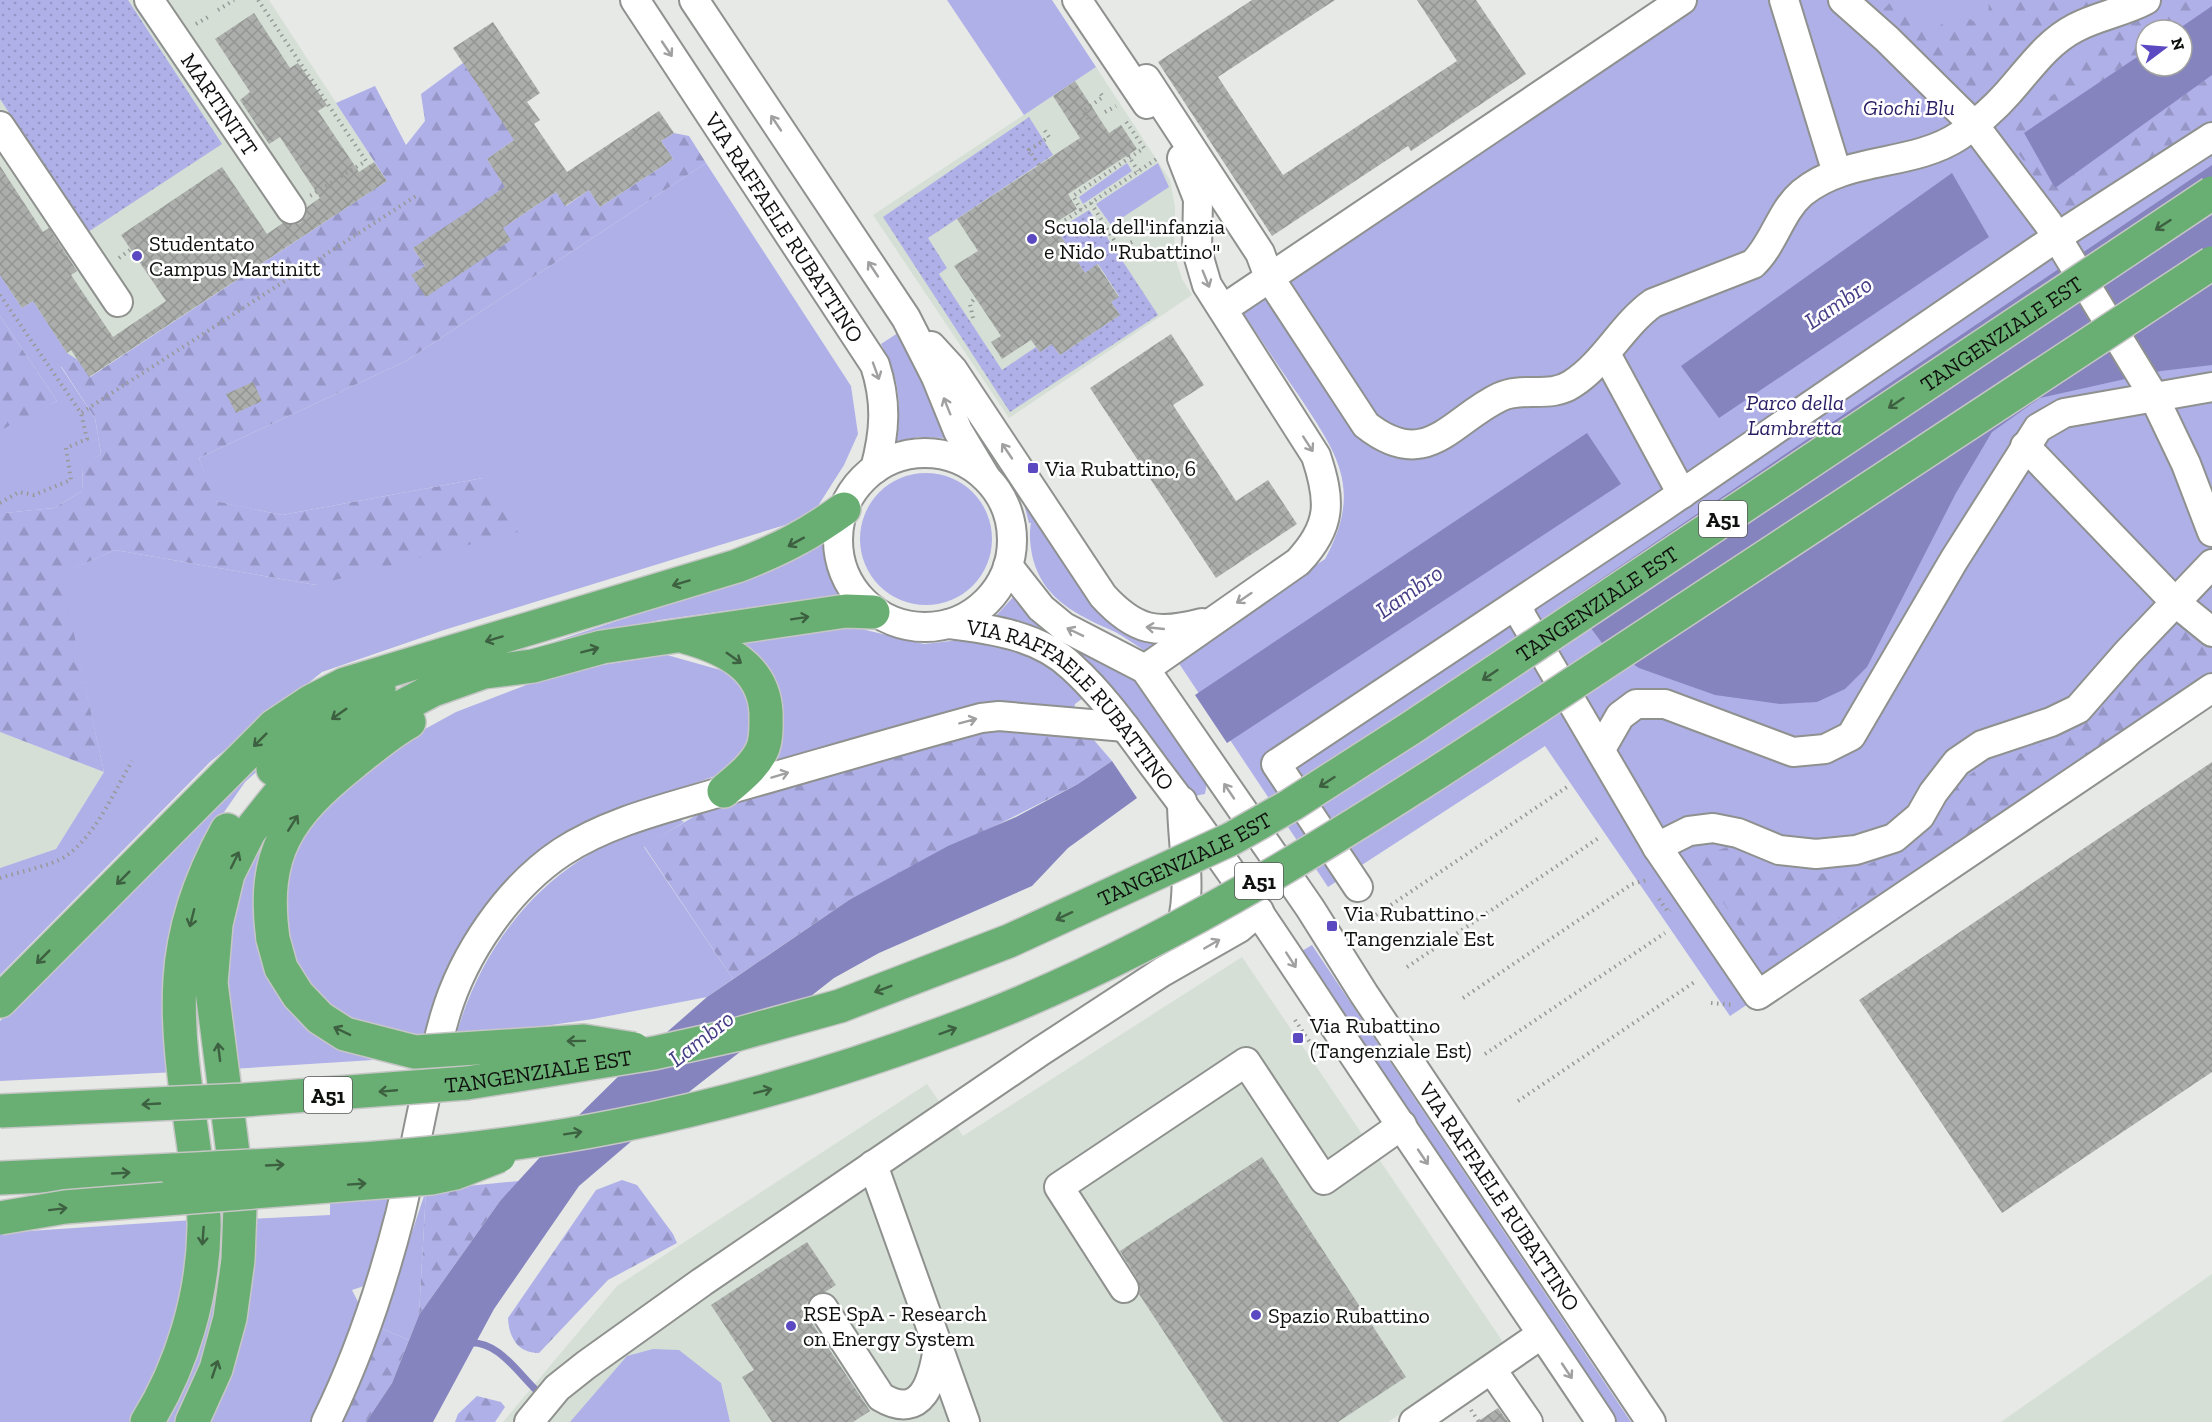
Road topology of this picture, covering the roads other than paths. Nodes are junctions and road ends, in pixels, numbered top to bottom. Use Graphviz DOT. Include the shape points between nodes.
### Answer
graph roads {
  1 [pos="149,0"];
  2 [pos="635,0"];
  3 [pos="694,0"];
  4 [pos="1077,0"];
  5 [pos="1682,0"];
  6 [pos="1784,0"];
  7 [pos="1843,0"];
  8 [pos="2146,0"];
  9 [pos="1146,79"];
  10 [pos="1974,125"];
  11 [pos="0,126"];
  12 [pos="2212,137"];
  13 [pos="1837,173"];
  14 [pos="2212,193"];
  15 [pos="291,209"];
  16 [pos="2061,244"];
  17 [pos="2212,263"];
  18 [pos="1269,277"];
  19 [pos="1235,301"];
  20 [pos="118,302"];
  21 [pos="906,318"];
  22 [pos="1606,354"];
  23 [pos="2212,387"];
  24 [pos="2153,395"];
  25 [pos="2025,446"];
  26 [pos="875,469"];
  27 [pos="985,476"];
  28 [pos="1682,494"];
  29 [pos="844,509"];
  30 [pos="2212,532"];
  31 [pos="2212,564"];
  32 [pos="1008,566"];
  33 [pos="2175,602"];
  34 [pos="1518,604"];
  35 [pos="873,612"];
  36 [pos="1212,620"];
  37 [pos="949,624"];
  38 [pos="2212,632"];
  39 [pos="680,636"];
  40 [pos="444,654"];
  41 [pos="533,666"];
  42 [pos="1145,669"];
  43 [pos="2212,688"];
  44 [pos="1125,727"];
  45 [pos="1601,749"];
  46 [pos="724,791"];
  47 [pos="1182,801"];
  48 [pos="1656,847"];
  49 [pos="1358,887"];
  50 [pos="1259,911"];
  51 [pos="1162,972"];
  52 [pos="0,1001"];
  53 [pos="654,1053"];
  54 [pos="0,1111"];
  55 [pos="1402,1125"];
  56 [pos="525,1141"];
  57 [pos="873,1165"];
  58 [pos="0,1178"];
  59 [pos="0,1218"];
  60 [pos="1124,1288"];
  61 [pos="823,1308"];
  62 [pos="1542,1334"];
  63 [pos="938,1348"];
  64 [pos="1492,1370"];
  65 [pos="1451,1412"];
  66 [pos="147,1422"];
  67 [pos="192,1422"];
  68 [pos="326,1422"];
  69 [pos="529,1422"];
  70 [pos="965,1422"];
  71 [pos="1414,1422"];
  72 [pos="1528,1422"];
  73 [pos="1601,1422"];
  74 [pos="1651,1422"];
  1 -- 15 [label="street, MARTINITT"];
  2 -- 26 [label="street, VIA RAFFAELE RUBATTINO, one-way" via="875,365 884,412 884,436"];
  21 -- 3 [label="street, VIA RAFFAELE RUBATTINO, one-way"];
  4 -- 36 [label="street, one-way" via="1184,161 1198,198 1197,251 1207,285 1316,456 1324,480 1327,503 1324,524 1315,544 1298,562"];
  5 -- 18 [label="street"];
  6 -- 13 [label="street"];
  7 -- 10 [label="street"];
  8 -- 10 [label="street" via="2074,28 2035,60"];
  9 -- 18 [label="street" via="1260,253"];
  10 -- 13 [label="street" via="1934,147"];
  10 -- 16 [label="street"];
  11 -- 20 [label="street"];
  12 -- 16 [label="street"];
  13 -- 22 [label="street" via="1802,194 1783,218 1764,254 1753,264 1653,303 1642,310"];
  14 -- 53 [label="highway, TANGENZIALE EST / A51, one-way, bridge" via="1411,728 1231,839 1009,941 840,1006"];
  16 -- 24 [label="street, bridge"];
  16 -- 28 [label="street"];
  56 -- 17 [label="highway, A51, one-way, bridge" via="615,1127 696,1108 780,1087 902,1048 984,1018 1179,927 1435,775"];
  18 -- 19 [label="street"];
  18 -- 22 [label="street" via="1366,425 1396,442 1415,444 1446,435 1501,396 1556,391 1572,385"];
  27 -- 21 [label="street, VIA RAFFAELE RUBATTINO, one-way" via="958,431"];
  36 -- 21 [label="street, VIA RAFFAELE RUBATTINO, one-way" via="1158,630 1134,624 1118,613 953,370"];
  22 -- 28 [label="street"];
  23 -- 24 [label="street"];
  24 -- 25 [label="street" via="2064,413 2038,428"];
  24 -- 30 [label="street" via="2186,464"];
  25 -- 33 [label="street"];
  25 -- 45 [label="street" via="1851,736 1826,749 1793,752 1665,704 1636,704 1620,716"];
  26 -- 27 [label="street, VIA RAFFAELE RUBATTINO" via="894,459 926,453 958,459"];
  26 -- 29 [label="street, VIA RAFFAELE RUBATTINO" via="859,483"];
  27 -- 32 [label="street, VIA RAFFAELE RUBATTINO" via="1004,502 1011,523"];
  28 -- 34 [label="street"];
  29 -- 35 [label="street, VIA RAFFAELE RUBATTINO" via="839,533 842,565 851,585"];
  29 -- 40 [label="highway, one-way" via="809,535 737,566"];
  31 -- 33 [label="street"];
  32 -- 37 [label="street, VIA RAFFAELE RUBATTINO" via="1000,585 986,602"];
  42 -- 32 [label="street, VIA RAFFAELE RUBATTINO, one-way" via="1064,627 1041,608"];
  33 -- 38 [label="street"];
  33 -- 48 [label="street" via="2078,709 1982,744 1957,762 1920,816 1894,838 1856,850 1816,854 1779,850 1738,833 1713,828 1689,831"];
  34 -- 45 [label="street"];
  34 -- 49 [label="street" via="1276,764"];
  35 -- 37 [label="street, VIA RAFFAELE RUBATTINO" via="912,626"];
  39 -- 35 [label="highway, one-way" via="846,611"];
  36 -- 42 [label="street"];
  37 -- 44 [label="street, VIA RAFFAELE RUBATTINO" via="984,628 1035,642 1056,654 1072,666"];
  41 -- 39 [label="highway, one-way" via="602,647"];
  39 -- 46 [label="highway, one-way" via="736,657 754,675 765,700 762,750 750,768"];
  40 -- 52 [label="highway, one-way" via="345,684 274,726"];
  40 -- 66 [label="highway, one-way" via="355,702 307,736 263,779 231,822 205,870 191,920 179,1001 204,1227 199,1288 170,1377"];
  53 -- 41 [label="highway, one-way, bridge" via="584,1041 415,1052 345,1034 320,1018 298,995 282,968 268,904 281,842 296,817 320,789 399,728 452,700"];
  67 -- 41 [label="highway, one-way" via="216,1369 230,1318 238,1260 240,1207 212,983 216,924 228,874 249,832 281,792 313,760 355,731 433,690 484,672"];
  74 -- 42 [label="street, VIA RAFFAELE RUBATTINO, one-way" via="1310,908"];
  43 -- 48 [label="street" via="1758,994"];
  46 -- 44 [label="street, one-way" via="981,718 999,716"];
  44 -- 47 [label="street, VIA RAFFAELE RUBATTINO"];
  45 -- 48 [label="street"];
  46 -- 68 [label="street" via="657,810 562,852 509,900 470,959 445,1014 399,1217 372,1306 343,1388"];
  47 -- 50 [label="street, VIA RAFFAELE RUBATTINO"];
  47 -- 51 [label="street, VIA RAFFAELE RUBATTINO" via="1189,888 1186,917"];
  51 -- 50 [label="street, one-way" via="1239,928"];
  50 -- 55 [label="street, VIA RAFFAELE RUBATTINO, one-way"];
  51 -- 57 [label="street"];
  53 -- 54 [label="highway, TANGENZIALE EST / A51, one-way, bridge" via="552,1071 390,1091"];
  55 -- 60 [label="street" via="1324,1180 1246,1062 1059,1187"];
  55 -- 62 [label="street, VIA RAFFAELE RUBATTINO, one-way"];
  58 -- 56 [label="highway, A51, one-way, bridge" via="328,1162"];
  59 -- 56 [label="highway, one-way, bridge" via="65,1208 431,1178 492,1160"];
  57 -- 63 [label="street"];
  57 -- 69 [label="street" via="586,1365 557,1388"];
  61 -- 63 [label="street" via="881,1397 892,1404 907,1404 920,1398 933,1380"];
  62 -- 64 [label="street"];
  62 -- 73 [label="street, VIA RAFFAELE RUBATTINO, one-way"];
  63 -- 70 [label="street"];
  64 -- 65 [label="street"];
  64 -- 72 [label="street"];
  65 -- 71 [label="street"];
}
